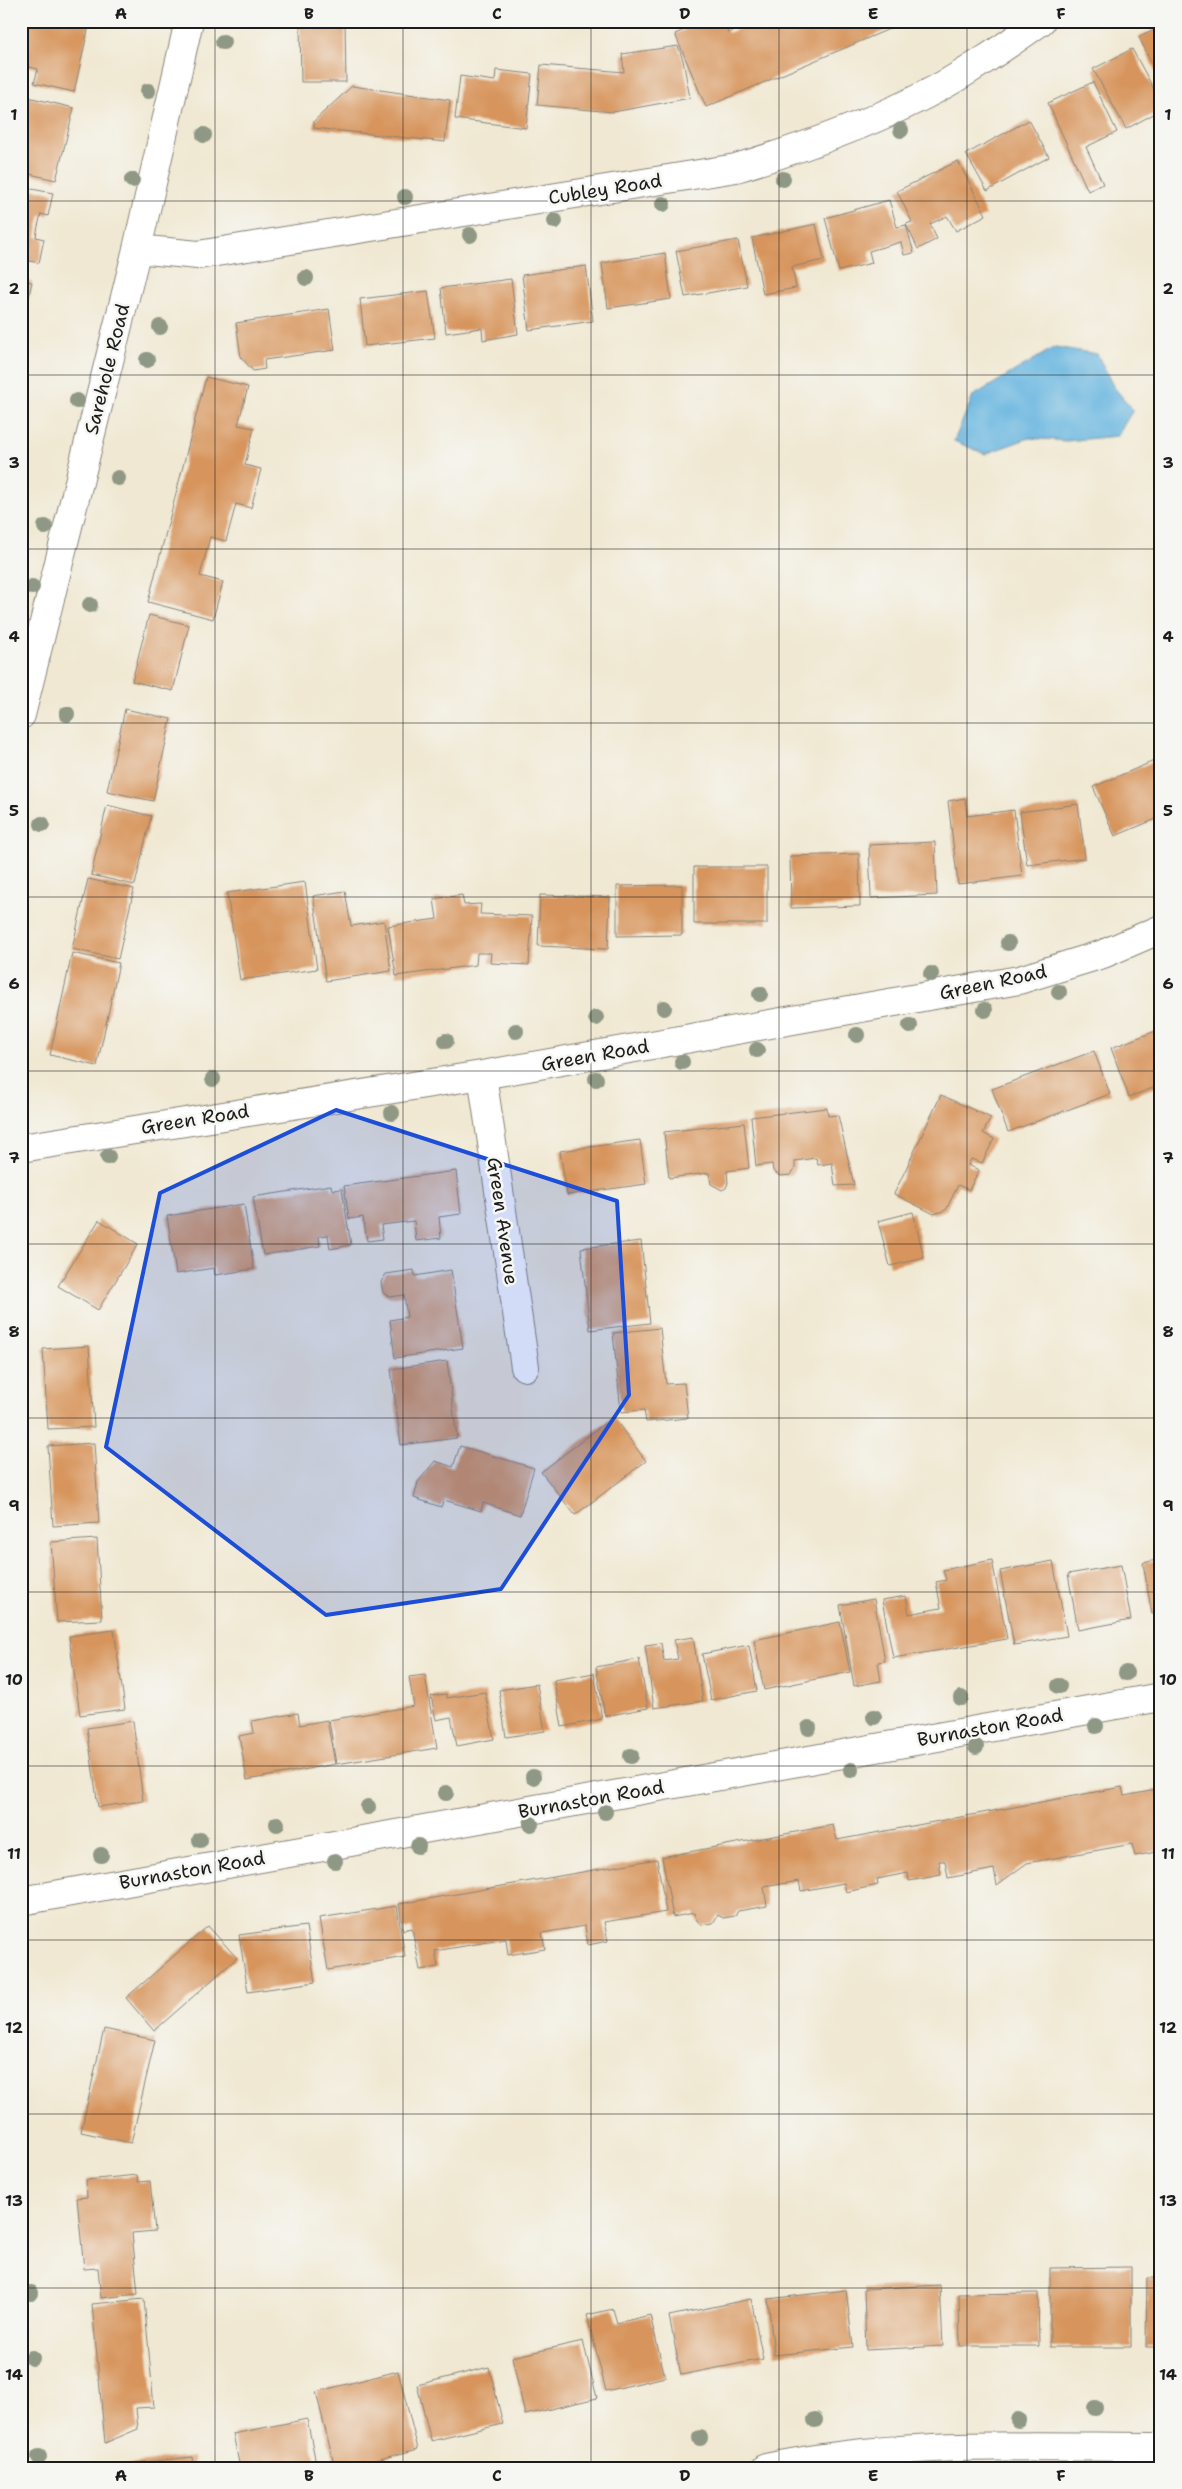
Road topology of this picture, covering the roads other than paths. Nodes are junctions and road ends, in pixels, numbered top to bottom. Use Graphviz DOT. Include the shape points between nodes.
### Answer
graph roads {
  1 [pos="189,21"];
  2 [pos="1041,21"];
  3 [pos="137,249"];
  4 [pos="21,715"];
  5 [pos="1161,928"];
  6 [pos="482,1075"];
  7 [pos="21,1148"];
  8 [pos="524,1367"];
  9 [pos="1161,1697"];
  10 [pos="21,1901"];
  11 [pos="1161,2447"];
  12 [pos="766,2468"];
  1 -- 3 [label="street, Sarehole Road"];
  2 -- 3 [label="street, Cubley Road" via="922,97 810,146 736,168 198,255"];
  3 -- 4 [label="street, Sarehole Road"];
  5 -- 6 [label="street, Green Road" via="1103,954 1019,980"];
  6 -- 7 [label="street, Green Road"];
  6 -- 8 [label="street, Green Avenue"];
  9 -- 10 [label="street, Burnaston Road"];
  11 -- 12 [label="street" via="935,2447 845,2453"];
}
